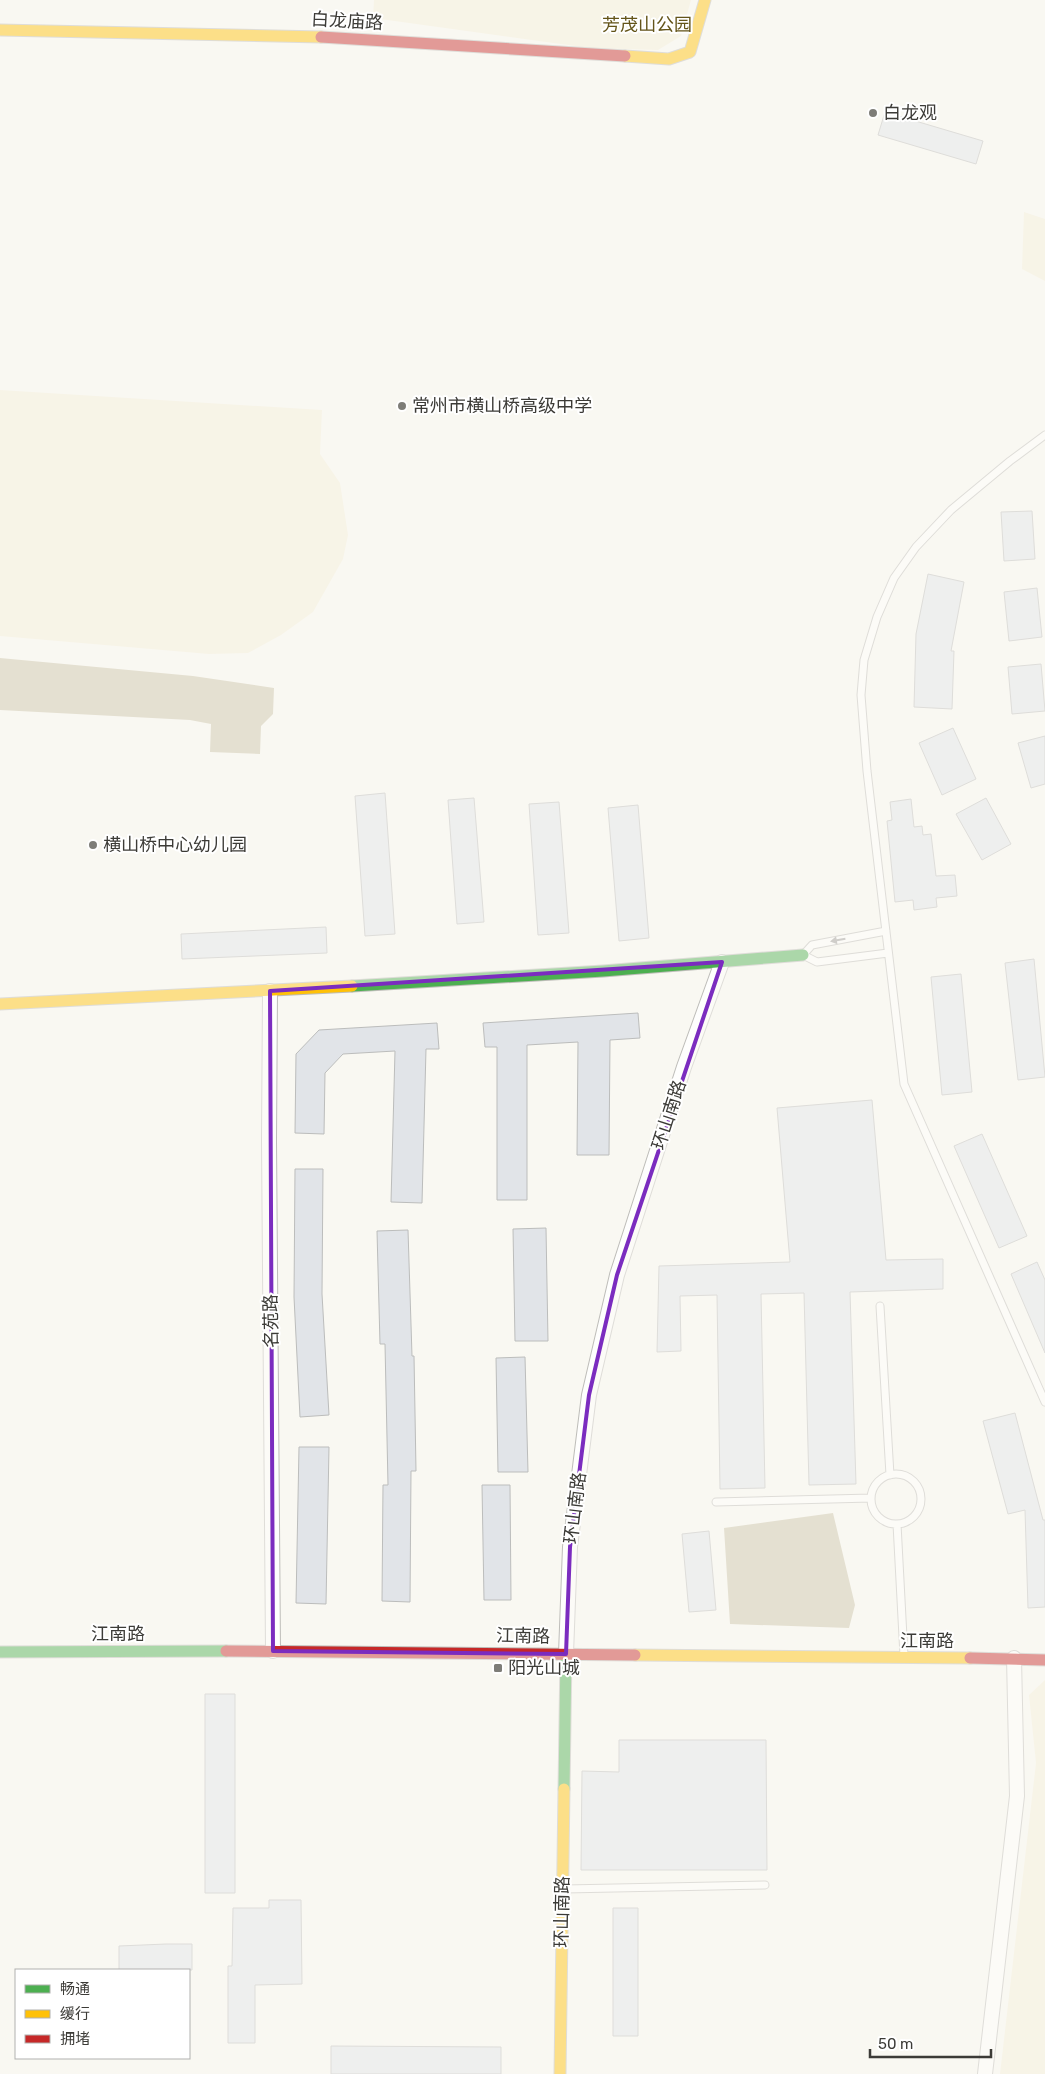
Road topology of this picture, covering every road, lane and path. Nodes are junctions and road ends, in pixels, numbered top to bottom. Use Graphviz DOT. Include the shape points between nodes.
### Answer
graph roads {
  1 [pos="704,0"];
  2 [pos="0,30"];
  3 [pos="1045,435"];
  4 [pos="886,931"];
  5 [pos="888,953"];
  6 [pos="802,955"];
  7 [pos="722,962"];
  8 [pos="270,991"];
  9 [pos="0,1004"];
  10 [pos="880,1306"];
  11 [pos="1045,1402"];
  12 [pos="890,1475"];
  13 [pos="871,1498"];
  14 [pos="716,1502"];
  15 [pos="897,1524"];
  16 [pos="272,1651"];
  17 [pos="0,1652"];
  18 [pos="566,1654"];
  19 [pos="1014,1658"];
  20 [pos="904,1659"];
  21 [pos="1045,1660"];
  22 [pos="765,1885"];
  23 [pos="563,1889"];
  24 [pos="560,2074"];
  25 [pos="985,2074"];
  1 -- 2 [label="street, 白龙庙路" via="690,52 669,59 337,37"];
  3 -- 4 [label="lane" via="951,510 916,547 894,578 877,617 864,660 861,695"];
  4 -- 5 [label="lane"];
  4 -- 6 [label="lane, one-way" via="812,945"];
  5 -- 6 [label="lane" via="817,962"];
  5 -- 11 [label="lane" via="904,1084"];
  6 -- 7 [label="street"];
  7 -- 8 [label="street"];
  7 -- 18 [label="street, 环山南路" via="684,1067 617,1275 589,1395 570,1547"];
  8 -- 9 [label="street"];
  8 -- 16 [label="street, 名苑路"];
  10 -- 12 [label="lane"];
  12 -- 13 [label="lane" via="877,1483"];
  12 -- 15 [label="lane" via="908,1478 920,1492 919,1510 914,1517 906,1523"];
  13 -- 14 [label="lane"];
  13 -- 15 [label="lane" via="881,1520"];
  15 -- 20 [label="lane"];
  16 -- 17 [label="street, 江南路"];
  16 -- 18 [label="street, 江南路"];
  18 -- 20 [label="street, 江南路"];
  18 -- 23 [label="street, 环山南路"];
  19 -- 20 [label="street, 江南路"];
  19 -- 21 [label="street, 江南路"];
  19 -- 25 [label="street" via="1017,1796"];
  22 -- 23 [label="lane"];
  23 -- 24 [label="street, 环山南路"];
}
